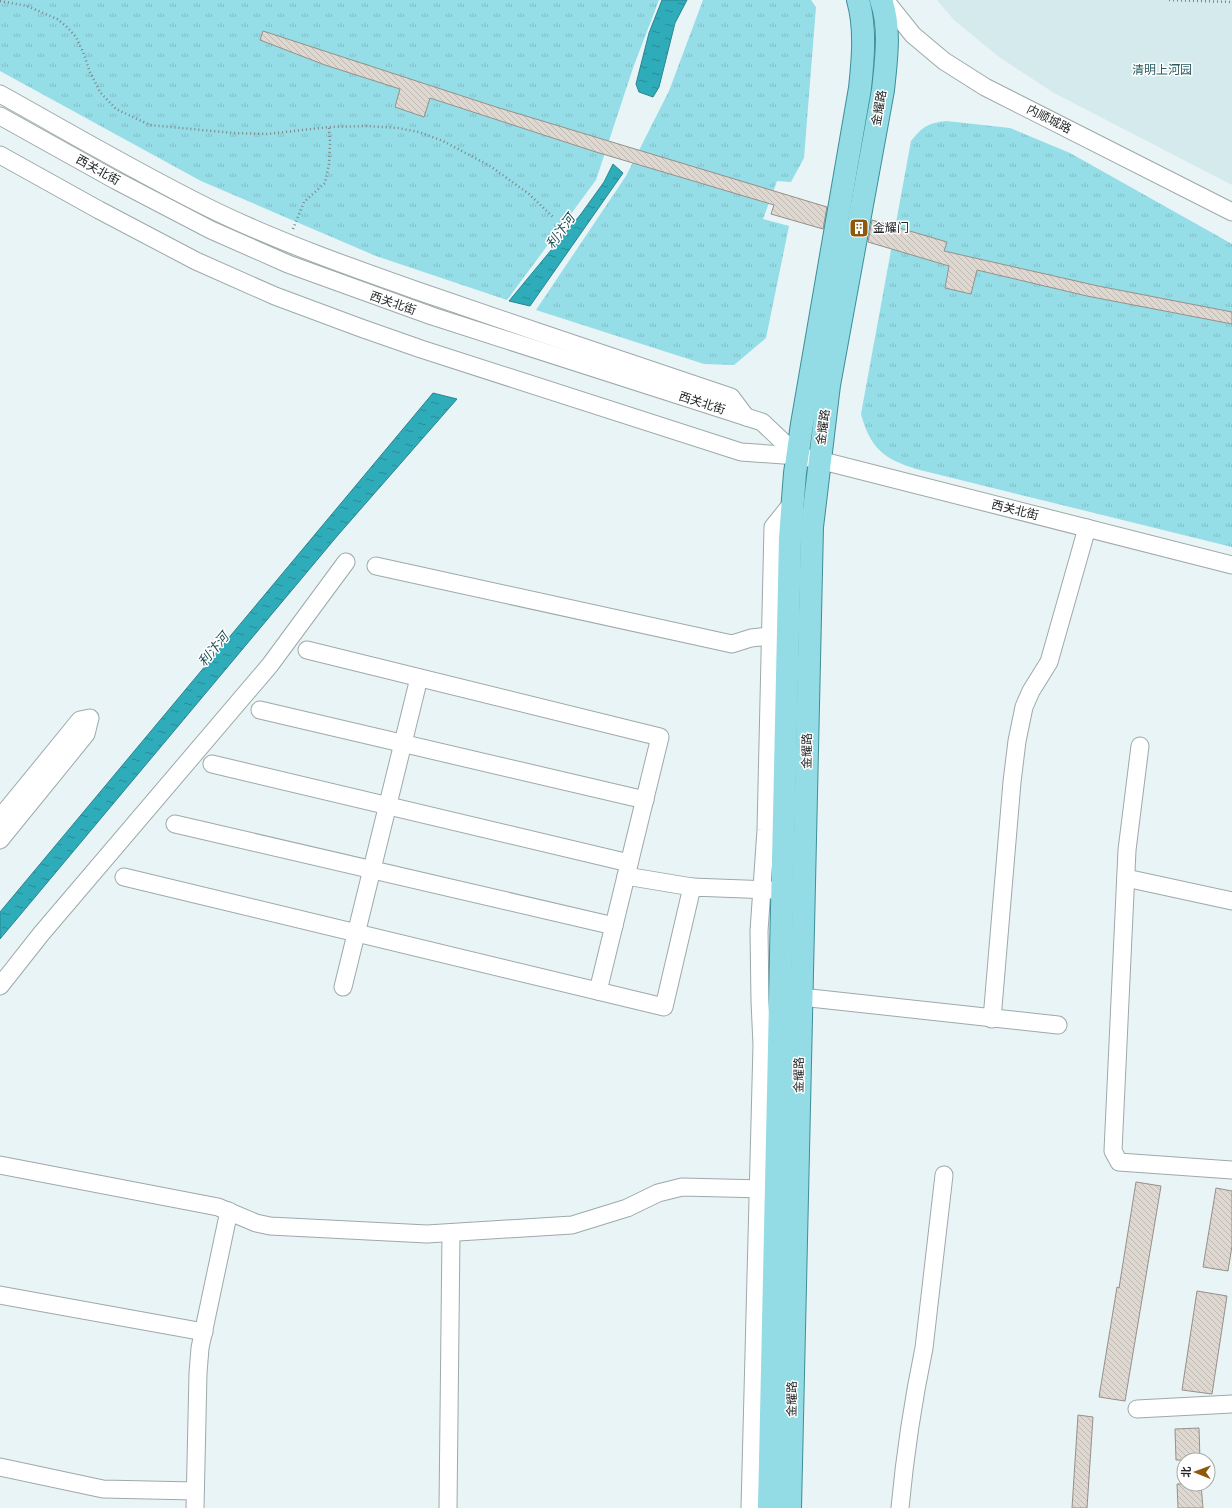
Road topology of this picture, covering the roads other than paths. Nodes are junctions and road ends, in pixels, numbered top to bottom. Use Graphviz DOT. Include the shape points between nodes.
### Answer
graph roads {
  1 [pos="858,0"];
  2 [pos="881,0"];
  3 [pos="885,0"];
  4 [pos="0,94"];
  5 [pos="0,116"];
  6 [pos="0,155"];
  7 [pos="1232,212"];
  8 [pos="746,417"];
  9 [pos="798,456"];
  10 [pos="819,460"];
  11 [pos="793,502"];
  12 [pos="1087,528"];
  13 [pos="346,562"];
  14 [pos="1232,564"];
  15 [pos="376,566"];
  16 [pos="770,636"];
  17 [pos="307,650"];
  18 [pos="418,678"];
  19 [pos="260,710"];
  20 [pos="402,744"];
  21 [pos="1140,746"];
  22 [pos="212,764"];
  23 [pos="645,800"];
  24 [pos="387,805"];
  25 [pos="0,818"];
  26 [pos="175,824"];
  27 [pos="0,840"];
  28 [pos="628,869"];
  29 [pos="371,870"];
  30 [pos="124,877"];
  31 [pos="1126,878"];
  32 [pos="692,887"];
  33 [pos="772,890"];
  34 [pos="1232,901"];
  35 [pos="614,926"];
  36 [pos="356,933"];
  37 [pos="0,986"];
  38 [pos="343,987"];
  39 [pos="598,991"];
  40 [pos="801,997"];
  41 [pos="992,1019"];
  42 [pos="1058,1025"];
  43 [pos="0,1165"];
  44 [pos="1232,1170"];
  45 [pos="944,1175"];
  46 [pos="767,1189"];
  47 [pos="229,1211"];
  48 [pos="451,1233"];
  49 [pos="0,1295"];
  50 [pos="204,1332"];
  51 [pos="1232,1404"];
  52 [pos="1137,1409"];
  53 [pos="0,1467"];
  54 [pos="195,1491"];
  55 [pos="195,1508"];
  56 [pos="448,1508"];
  57 [pos="750,1508"];
  58 [pos="769,1508"];
  59 [pos="790,1508"];
  60 [pos="900,1508"];
  1 -- 9 [label="main road, 金耀路" via="862,22 860,88"];
  2 -- 10 [label="main road, 金耀路" via="887,42 883,90 829,385"];
  3 -- 7 [label="street, 内顺城路" via="913,35 944,61 984,87"];
  4 -- 8 [label="street" via="218,213 288,243 369,273 731,397"];
  5 -- 8 [label="street, 西关北街" via="211,230 288,264 432,316"];
  6 -- 9 [label="street, 西关北街" via="196,261 325,315 421,349 741,452"];
  8 -- 9 [label="street, 西关北街" via="762,422"];
  9 -- 10 [label="street, 西关北街"];
  9 -- 11 [label="main road, 金耀路"];
  10 -- 12 [label="street, 西关北街"];
  10 -- 40 [label="main road, 金耀路" via="812,527"];
  11 -- 16 [label="street" via="772,527"];
  11 -- 33 [label="main road, 金耀路"];
  12 -- 14 [label="street, 西关北街"];
  12 -- 41 [label="street" via="1049,662 1024,707 1017,741"];
  13 -- 37 [label="street" via="270,665 41,934"];
  15 -- 16 [label="street" via="732,644"];
  16 -- 33 [label="street" via="766,830"];
  17 -- 18 [label="street"];
  18 -- 20 [label="street"];
  18 -- 23 [label="street" via="660,737"];
  19 -- 20 [label="street"];
  20 -- 23 [label="street"];
  20 -- 24 [label="street"];
  21 -- 31 [label="street"];
  22 -- 24 [label="street"];
  23 -- 28 [label="street"];
  24 -- 28 [label="street"];
  24 -- 29 [label="street"];
  25 -- 27 [label="street" via="80,720 90,718 86,734"];
  26 -- 29 [label="street"];
  28 -- 32 [label="street"];
  28 -- 35 [label="street"];
  29 -- 35 [label="street"];
  29 -- 36 [label="street"];
  30 -- 36 [label="street"];
  31 -- 34 [label="street"];
  31 -- 44 [label="street" via="1113,1150 1119,1162"];
  32 -- 33 [label="street"];
  32 -- 39 [label="street" via="664,1007"];
  33 -- 46 [label="main road, 金耀路"];
  35 -- 39 [label="street"];
  36 -- 38 [label="street"];
  36 -- 39 [label="street"];
  40 -- 41 [label="street"];
  40 -- 59 [label="main road, 金耀路"];
  41 -- 42 [label="street"];
  43 -- 47 [label="street"];
  45 -- 60 [label="street" via="924,1348 904,1462"];
  46 -- 48 [label="street" via="682,1188 658,1193 627,1208 572,1225"];
  46 -- 57 [label="street"];
  46 -- 58 [label="main road, 金耀路"];
  47 -- 48 [label="street" via="270,1226"];
  47 -- 50 [label="street"];
  48 -- 56 [label="street"];
  49 -- 50 [label="street"];
  50 -- 54 [label="street" via="198,1373"];
  51 -- 52 [label="street"];
  53 -- 54 [label="street" via="103,1489"];
  54 -- 55 [label="street"];
}
